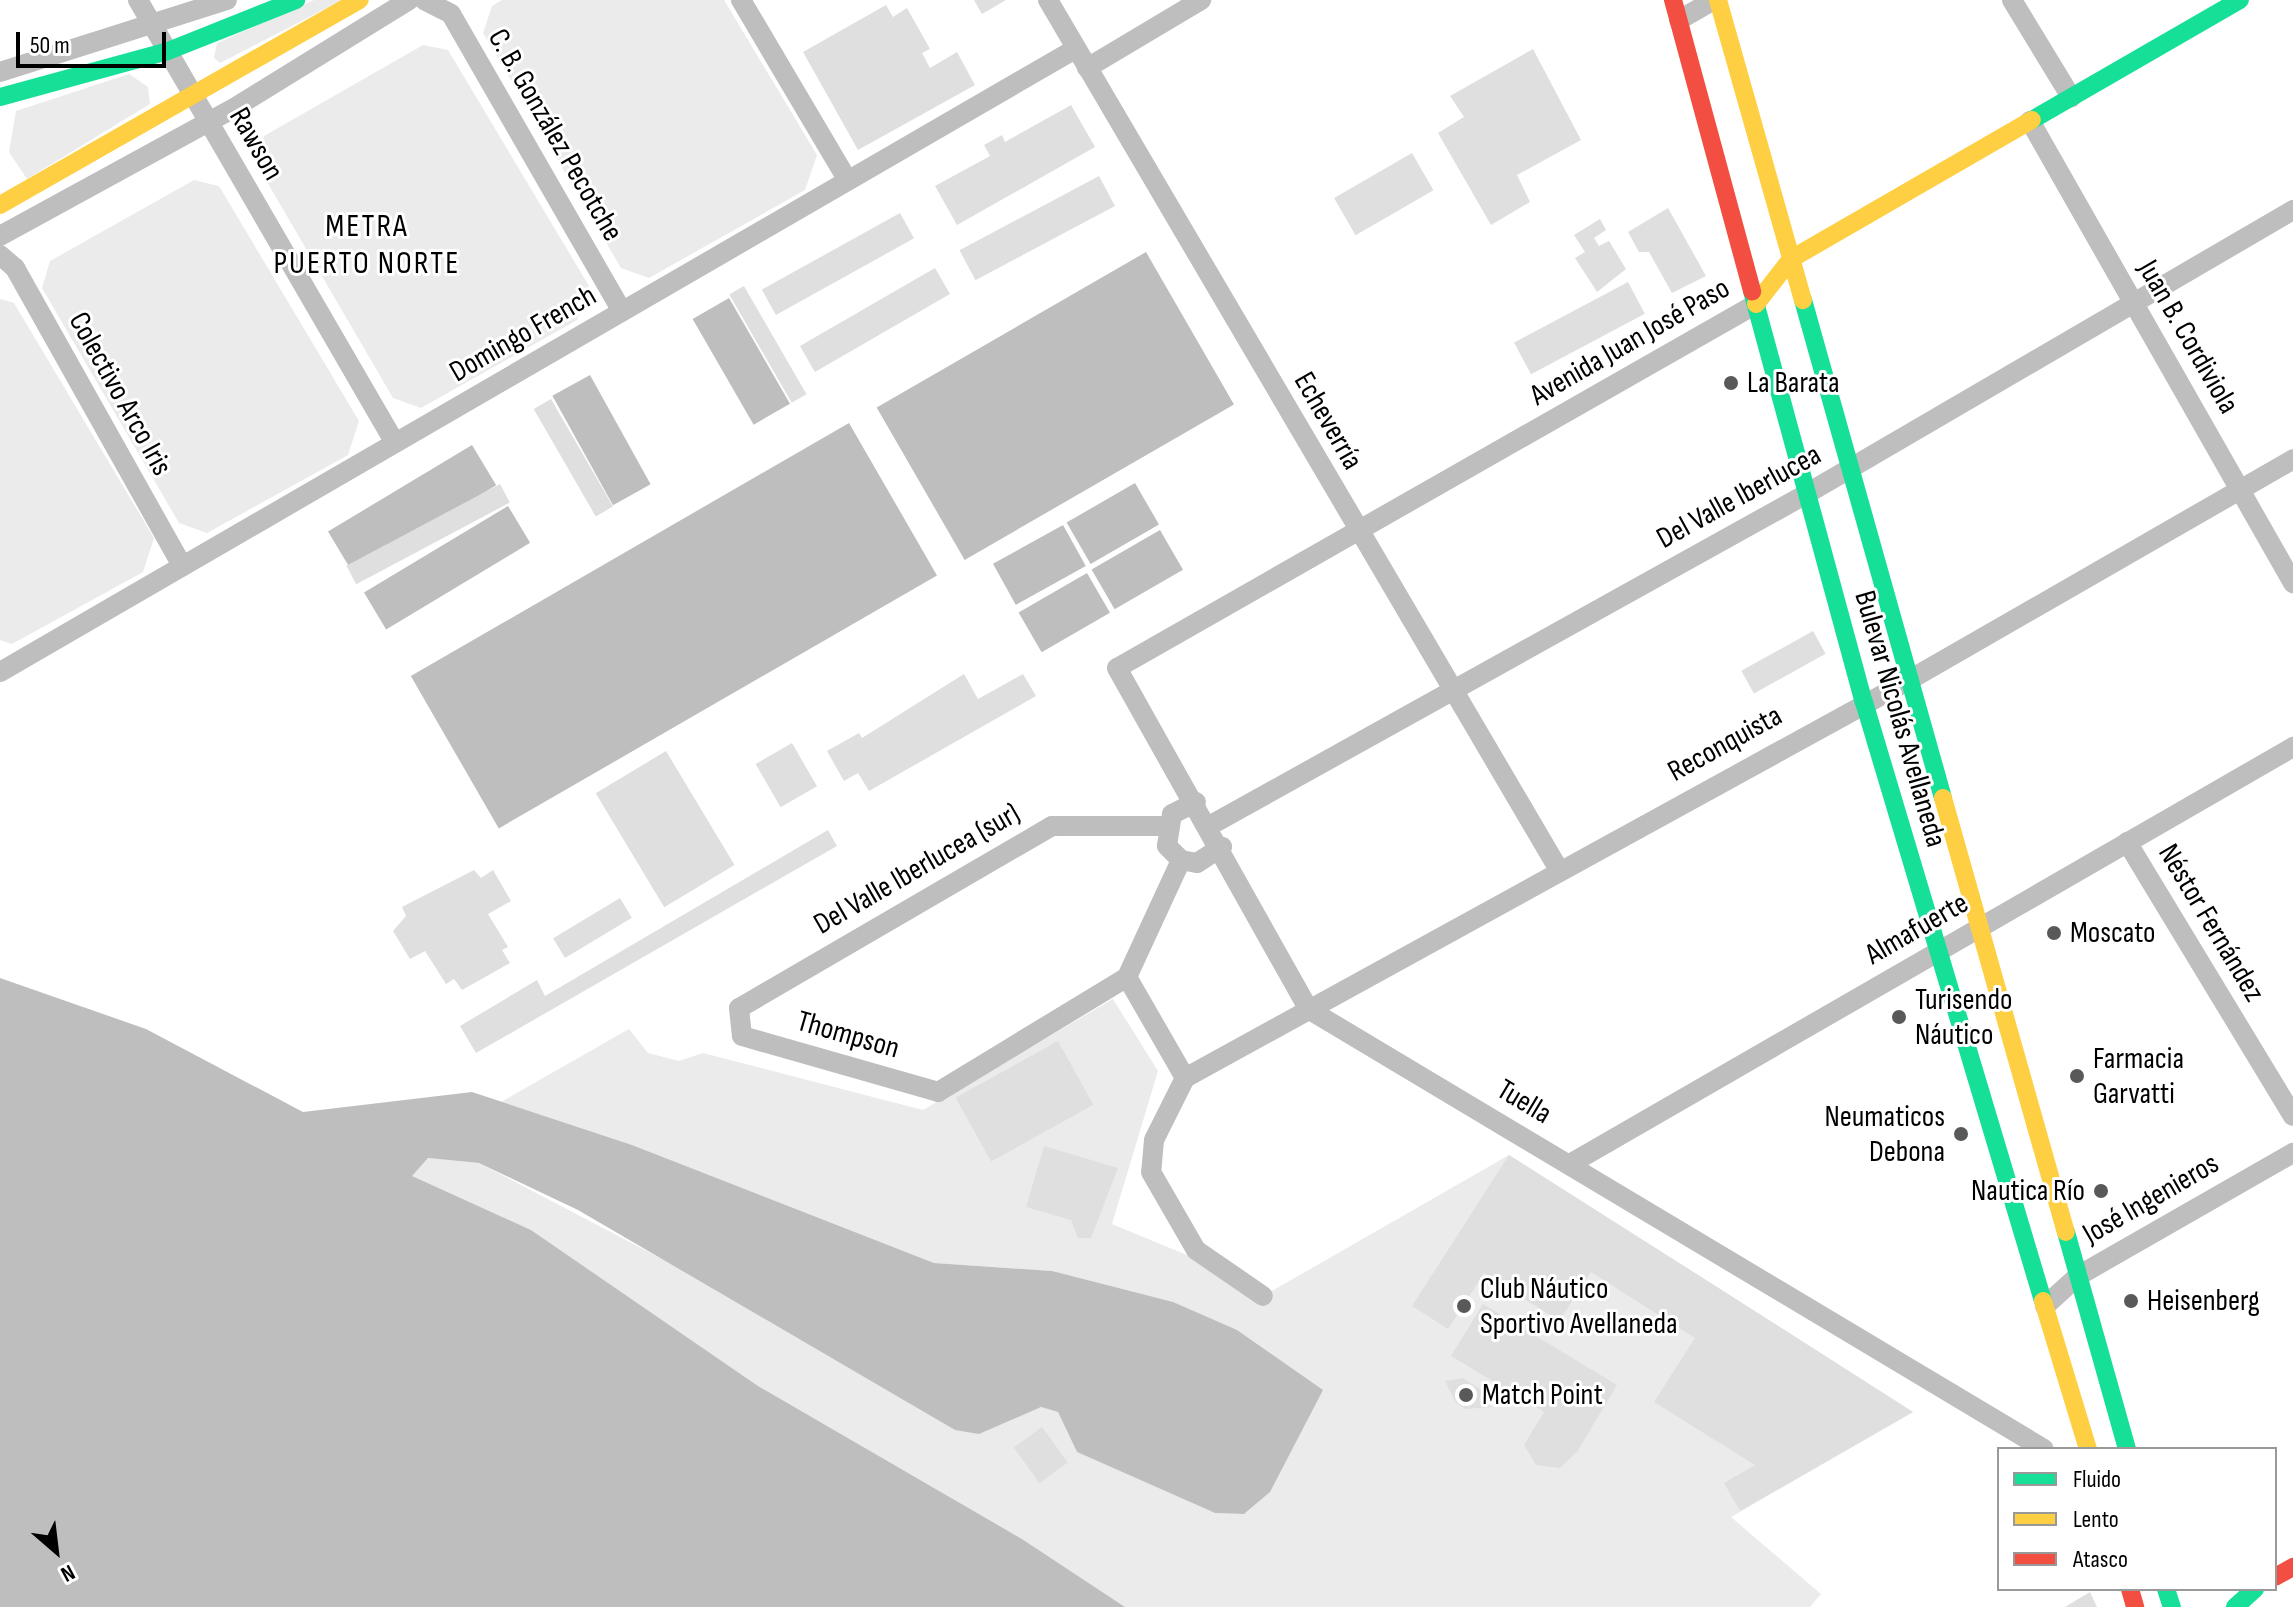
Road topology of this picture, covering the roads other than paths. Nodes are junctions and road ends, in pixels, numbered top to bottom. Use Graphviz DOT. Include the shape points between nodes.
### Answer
graph roads {
  1 [pos="138,0"];
  2 [pos="227,0"];
  3 [pos="296,0"];
  4 [pos="360,0"];
  5 [pos="409,0"];
  6 [pos="424,0"];
  7 [pos="741,0"];
  8 [pos="1048,0"];
  9 [pos="1201,0"];
  10 [pos="1673,0"];
  11 [pos="1716,0"];
  12 [pos="2012,0"];
  13 [pos="2240,0"];
  14 [pos="1679,20"];
  15 [pos="154,27"];
  16 [pos="1075,49"];
  17 [pos="168,51"];
  18 [pos="1087,68"];
  19 [pos="0,72"];
  20 [pos="24,92"];
  21 [pos="193,96"];
  22 [pos="0,97"];
  23 [pos="2071,97"];
  24 [pos="2030,121"];
  25 [pos="209,123"];
  26 [pos="848,181"];
  27 [pos="0,205"];
  28 [pos="2293,210"];
  29 [pos="0,236"];
  30 [pos="0,255"];
  31 [pos="1791,259"];
  32 [pos="2134,303"];
  33 [pos="1756,304"];
  34 [pos="622,311"];
  35 [pos="395,443"];
  36 [pos="2293,459"];
  37 [pos="1852,468"];
  38 [pos="2240,490"];
  39 [pos="1808,493"];
  40 [pos="1358,532"];
  41 [pos="182,566"];
  42 [pos="2293,583"];
  43 [pos="0,672"];
  44 [pos="1911,679"];
  45 [pos="1452,691"];
  46 [pos="1864,702"];
  47 [pos="2293,747"];
  48 [pos="1196,802"];
  49 [pos="1165,826"];
  50 [pos="1209,826"];
  51 [pos="2127,842"];
  52 [pos="1222,847"];
  53 [pos="1181,860"];
  54 [pos="1559,870"];
  55 [pos="1980,927"];
  56 [pos="1938,952"];
  57 [pos="1127,977"];
  58 [pos="1308,1009"];
  59 [pos="742,1036"];
  60 [pos="1185,1078"];
  61 [pos="2293,1116"];
  62 [pos="2293,1153"];
  63 [pos="1570,1164"];
  64 [pos="2078,1276"];
  65 [pos="1263,1296"];
  66 [pos="2045,1306"];
  67 [pos="2041,1447"];
  68 [pos="2087,1447"];
  69 [pos="2126,1447"];
  1 -- 15 [label="street, Rawson"];
  2 -- 15 [label="street"];
  3 -- 17 [label="main road"];
  4 -- 21 [label="main road"];
  5 -- 25 [label="street"];
  6 -- 34 [label="street, C. B. González Pecotche" via="451,14"];
  7 -- 26 [label="street"];
  8 -- 16 [label="street, Echeverría"];
  9 -- 18 [label="street"];
  10 -- 14 [label="main road, Bulevar Nicolás Avellaneda"];
  11 -- 14 [label="street"];
  11 -- 31 [label="main road, Bulevar Nicolás Avellaneda"];
  12 -- 23 [label="street"];
  13 -- 23 [label="main road, Avenida Juan José Paso"];
  14 -- 33 [label="main road, Bulevar Nicolás Avellaneda"];
  15 -- 17 [label="street, Rawson"];
  15 -- 19 [label="street"];
  16 -- 18 [label="street, Echeverría"];
  16 -- 26 [label="street, Domingo French"];
  17 -- 20 [label="main road"];
  17 -- 21 [label="street, Rawson"];
  18 -- 40 [label="street, Echeverría"];
  19 -- 20 [label="main road"];
  20 -- 22 [label="main road"];
  21 -- 25 [label="street, Rawson"];
  21 -- 27 [label="main road"];
  23 -- 24 [label="main road, Avenida Juan José Paso"];
  24 -- 31 [label="main road, Avenida Juan José Paso"];
  24 -- 32 [label="street, Juan B. Cordiviola"];
  25 -- 29 [label="street"];
  25 -- 35 [label="street, Rawson"];
  26 -- 34 [label="street, Domingo French"];
  28 -- 32 [label="street, Del Valle Iberlucea"];
  30 -- 41 [label="street, Colectivo Arco Iris" via="15,268"];
  31 -- 33 [label="main road, Avenida Juan José Paso"];
  31 -- 37 [label="main road, Bulevar Nicolás Avellaneda"];
  32 -- 37 [label="street, Del Valle Iberlucea"];
  32 -- 38 [label="street, Juan B. Cordiviola"];
  33 -- 39 [label="main road, Bulevar Nicolás Avellaneda"];
  33 -- 40 [label="street, Avenida Juan José Paso"];
  34 -- 35 [label="street, Domingo French"];
  35 -- 41 [label="street, Domingo French"];
  36 -- 38 [label="street, Reconquista"];
  37 -- 39 [label="street, Del Valle Iberlucea"];
  37 -- 44 [label="main road, Bulevar Nicolás Avellaneda"];
  38 -- 42 [label="street, Juan B. Cordiviola"];
  38 -- 44 [label="street, Reconquista"];
  39 -- 45 [label="street, Del Valle Iberlucea"];
  39 -- 46 [label="main road, Bulevar Nicolás Avellaneda"];
  40 -- 45 [label="street, Echeverría"];
  40 -- 48 [label="street, Avenida Juan José Paso" via="1117,668"];
  41 -- 43 [label="street, Domingo French"];
  44 -- 46 [label="street, Reconquista"];
  44 -- 55 [label="main road, Bulevar Nicolás Avellaneda"];
  45 -- 50 [label="street, Del Valle Iberlucea"];
  45 -- 54 [label="street, Echeverría"];
  46 -- 54 [label="street, Reconquista"];
  46 -- 56 [label="main road, Bulevar Nicolás Avellaneda"];
  47 -- 51 [label="street, Almafuerte"];
  48 -- 49 [label="street" via="1182,805"];
  48 -- 50 [label="street"];
  49 -- 53 [label="street" via="1167,846"];
  49 -- 59 [label="street, Del Valle Iberlucea (sur)" via="1052,826 739,1008"];
  50 -- 52 [label="street"];
  51 -- 55 [label="street, Almafuerte"];
  51 -- 61 [label="street, Néstor Fernández"];
  52 -- 53 [label="street" via="1212,858"];
  52 -- 58 [label="street"];
  53 -- 57 [label="street"];
  54 -- 58 [label="street, Reconquista"];
  55 -- 56 [label="street, Almafuerte"];
  55 -- 64 [label="main road, Bulevar Nicolás Avellaneda"];
  56 -- 63 [label="street, Almafuerte"];
  56 -- 66 [label="main road, Bulevar Nicolás Avellaneda"];
  57 -- 59 [label="street, Thompson" via="938,1092"];
  57 -- 60 [label="street"];
  58 -- 60 [label="street, Reconquista"];
  58 -- 63 [label="street, Tuella"];
  60 -- 65 [label="street" via="1154,1140 1151,1172 1196,1250"];
  62 -- 64 [label="street, José Ingenieros"];
  63 -- 67 [label="street, Tuella"];
  64 -- 66 [label="street, José Ingenieros"];
  64 -- 69 [label="main road, Bulevar Nicolás Avellaneda"];
  66 -- 68 [label="main road, Bulevar Nicolás Avellaneda"];
}
